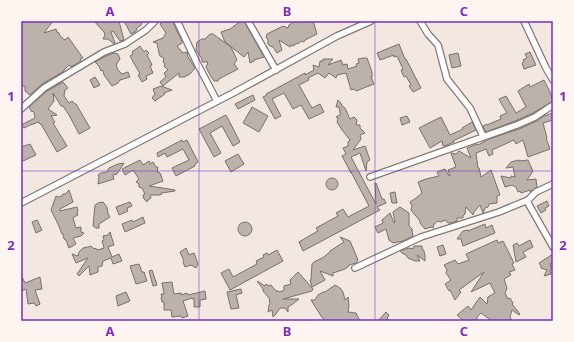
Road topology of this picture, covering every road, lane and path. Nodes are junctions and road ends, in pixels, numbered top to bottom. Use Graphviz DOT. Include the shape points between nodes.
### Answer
graph roads {
  1 [pos="155,21"];
  2 [pos="177,21"];
  3 [pos="248,21"];
  4 [pos="371,21"];
  5 [pos="420,21"];
  6 [pos="524,21"];
  7 [pos="276,70"];
  8 [pos="553,80"];
  9 [pos="218,101"];
  10 [pos="553,105"];
  11 [pos="22,107"];
  12 [pos="483,136"];
  13 [pos="370,177"];
  14 [pos="553,184"];
  15 [pos="528,200"];
  16 [pos="21,202"];
  17 [pos="553,247"];
  18 [pos="355,268"];
  1 -- 11 [label="street" via="125,44 104,52 44,88"];
  2 -- 9 [label="street"];
  3 -- 7 [label="street"];
  4 -- 7 [label="street" via="337,36"];
  5 -- 12 [label="street" via="438,45 446,79 470,108"];
  6 -- 8 [label="street"];
  7 -- 9 [label="street"];
  9 -- 16 [label="street"];
  10 -- 12 [label="street" via="517,125"];
  12 -- 13 [label="street"];
  14 -- 15 [label="street" via="536,192"];
  15 -- 17 [label="street"];
  15 -- 18 [label="street" via="421,238"];
}
